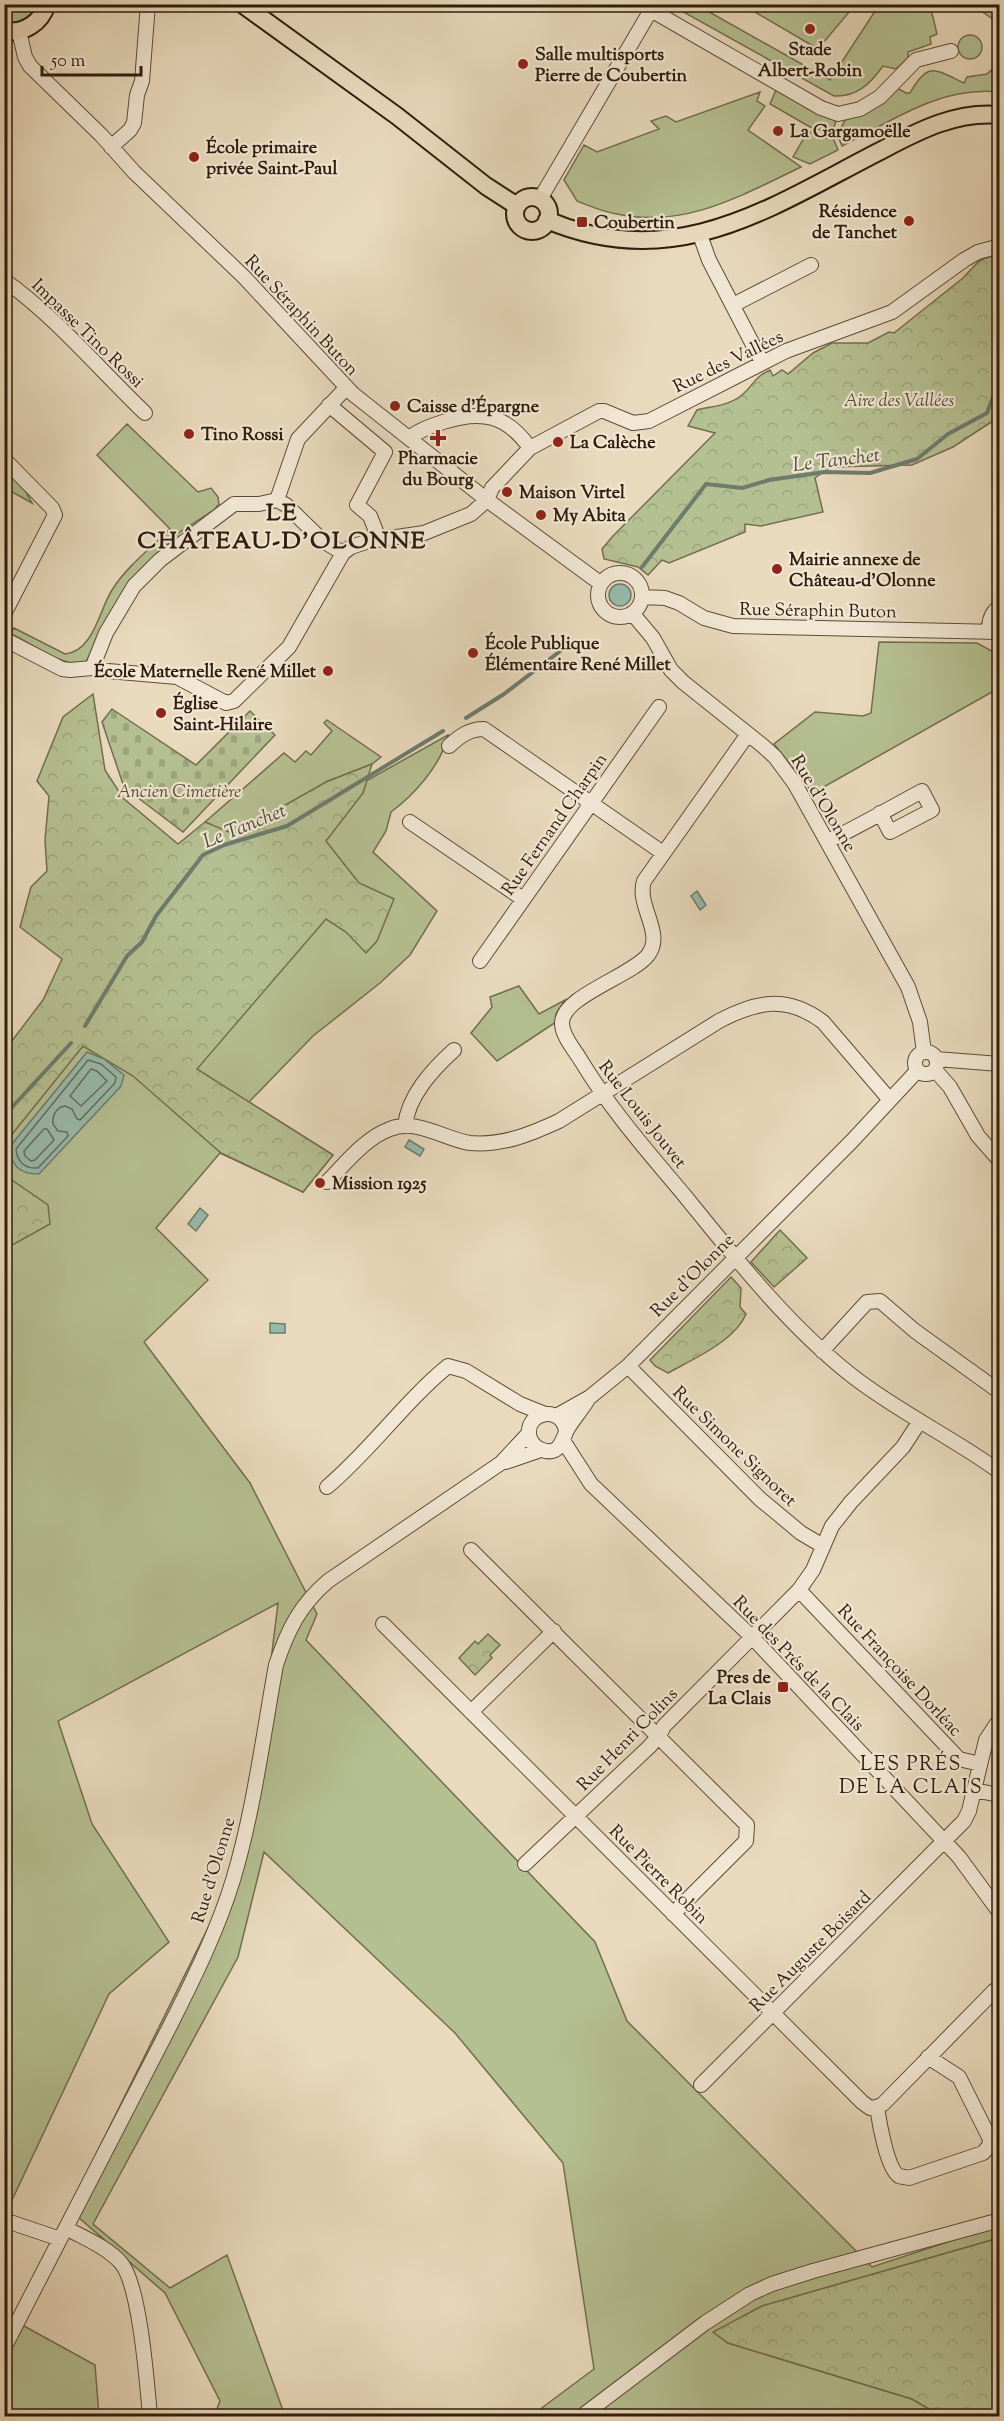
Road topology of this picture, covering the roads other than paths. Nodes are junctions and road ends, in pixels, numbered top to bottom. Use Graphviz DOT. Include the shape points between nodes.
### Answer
graph roads {
  1 [pos="47,4"];
  2 [pos="148,4"];
  3 [pos="242,4"];
  4 [pos="253,4"];
  5 [pos="12,31"];
  6 [pos="289,36"];
  7 [pos="951,51"];
  8 [pos="999,115"];
  9 [pos="111,147"];
  10 [pos="540,199"];
  11 [pos="517,206"];
  12 [pos="548,220"];
  13 [pos="700,235"];
  14 [pos="999,246"];
  15 [pos="811,265"];
  16 [pos="4,280"];
  17 [pos="733,305"];
  18 [pos="762,362"];
  19 [pos="346,388"];
  20 [pos="329,405"];
  21 [pos="145,413"];
  22 [pos="409,438"];
  23 [pos="530,448"];
  24 [pos="4,459"];
  25 [pos="277,500"];
  26 [pos="487,500"];
  27 [pos="379,539"];
  28 [pos="343,553"];
  29 [pos="600,583"];
  30 [pos="642,597"];
  31 [pos="7,605"];
  32 [pos="999,606"];
  33 [pos="632,613"];
  34 [pos="996,634"];
  35 [pos="4,639"];
  36 [pos="92,668"];
  37 [pos="659,707"];
  38 [pos="748,734"];
  39 [pos="449,746"];
  40 [pos="592,801"];
  41 [pos="880,813"];
  42 [pos="410,822"];
  43 [pos="828,842"];
  44 [pos="663,853"];
  45 [pos="523,899"];
  46 [pos="480,961"];
  47 [pos="454,1050"];
  48 [pos="932,1061"];
  49 [pos="999,1064"];
  50 [pos="917,1071"];
  51 [pos="602,1095"];
  52 [pos="890,1100"];
  53 [pos="405,1126"];
  54 [pos="999,1161"];
  55 [pos="327,1182"];
  56 [pos="735,1257"];
  57 [pos="822,1351"];
  58 [pos="628,1366"];
  59 [pos="999,1392"];
  60 [pos="590,1397"];
  61 [pos="520,1404"];
  62 [pos="550,1415"];
  63 [pos="920,1421"];
  64 [pos="530,1428"];
  65 [pos="565,1437"];
  66 [pos="546,1450"];
  67 [pos="501,1463"];
  68 [pos="999,1472"];
  69 [pos="584,1475"];
  70 [pos="327,1487"];
  71 [pos="823,1546"];
  72 [pos="471,1550"];
  73 [pos="800,1590"];
  74 [pos="383,1624"];
  75 [pos="554,1631"];
  76 [pos="752,1637"];
  77 [pos="471,1712"];
  78 [pos="999,1719"];
  79 [pos="659,1736"];
  80 [pos="980,1764"];
  81 [pos="974,1790"];
  82 [pos="999,1799"];
  83 [pos="576,1817"];
  84 [pos="944,1841"];
  85 [pos="525,1864"];
  86 [pos="999,1913"];
  87 [pos="673,1914"];
  88 [pos="999,1988"];
  89 [pos="773,2013"];
  90 [pos="928,2057"];
  91 [pos="701,2085"];
  92 [pos="877,2107"];
  93 [pos="4,2220"];
  94 [pos="999,2220"];
  95 [pos="63,2233"];
  96 [pos="4,2348"];
  97 [pos="150,2416"];
  98 [pos="582,2416"];
  1 -- 5 [label="main road" via="39,20"];
  2 -- 9 [label="street" via="142,81 134,123"];
  3 -- 6 [label="main road"];
  4 -- 6 [label="main road"];
  5 -- 9 [label="street, Rue Séraphin Buton" via="30,66"];
  6 -- 11 [label="main road"];
  7 -- 10 [label="street" via="916,60 870,105 838,114 821,108 651,10"];
  8 -- 13 [label="main road" via="958,118 925,128 749,218"];
  9 -- 19 [label="street, Rue Séraphin Buton" via="244,277"];
  10 -- 11 [label="main road" via="530,197"];
  10 -- 12 [label="main road" via="547,206"];
  11 -- 12 [label="main road" via="515,216 524,229 540,229"];
  12 -- 13 [label="main road" via="583,233 628,240"];
  13 -- 17 [label="street"];
  14 -- 18 [label="street, Rue des Vallées" via="964,260 892,312"];
  15 -- 17 [label="street"];
  16 -- 21 [label="street, Impasse Tino Rossi" via="70,336"];
  17 -- 18 [label="street"];
  18 -- 23 [label="street, Rue des Vallées" via="649,421 633,423 599,411"];
  19 -- 20 [label="street"];
  19 -- 22 [label="street, Rue Séraphin Buton"];
  20 -- 25 [label="street" via="298,439"];
  20 -- 27 [label="street" via="385,452 357,505 370,516"];
  22 -- 23 [label="street" via="438,423 484,415 507,424"];
  22 -- 26 [label="street, Rue Séraphin Buton"];
  23 -- 26 [label="street, Rue des Vallées" via="492,488"];
  24 -- 31 [label="street" via="55,515"];
  25 -- 28 [label="street" via="323,542"];
  25 -- 36 [label="street" via="234,504 160,560 134,586 106,633"];
  26 -- 27 [label="street, Rue des Vallées" via="471,514 424,533"];
  26 -- 29 [label="street, Rue Séraphin Buton"];
  27 -- 28 [label="street, Rue des Vallées"];
  28 -- 36 [label="street" via="289,647 234,701 226,703 177,677"];
  29 -- 30 [label="street" via="612,574 627,573 639,582"];
  29 -- 33 [label="street" via="598,598 605,611 618,617"];
  30 -- 33 [label="street"];
  30 -- 34 [label="street, Rue Séraphin Buton" via="665,598 704,618 733,626"];
  32 -- 34 [label="street" via="989,626"];
  33 -- 38 [label="street, Rue d'Olonne" via="653,638 671,670"];
  35 -- 36 [label="street" via="62,669"];
  37 -- 40 [label="street, Rue Fernand Charpin"];
  38 -- 43 [label="street, Rue d'Olonne" via="785,770"];
  38 -- 44 [label="street, Rue Louis Jouvet"];
  39 -- 40 [label="street" via="470,730 484,729"];
  40 -- 44 [label="street"];
  40 -- 45 [label="street, Rue Fernand Charpin"];
  41 -- 43 [label="street"];
  42 -- 45 [label="street"];
  43 -- 48 [label="street, Rue d'Olonne" via="908,987"];
  44 -- 51 [label="street, Rue Louis Jouvet" via="642,889 653,933 652,949 642,961 570,1006 562,1020 564,1033"];
  45 -- 46 [label="street, Rue Fernand Charpin"];
  47 -- 53 [label="street" via="412,1099"];
  48 -- 49 [label="street"];
  48 -- 50 [label="street" via="925,1075"];
  48 -- 50 [label="street, Rue d'Olonne" via="915,1059"];
  48 -- 54 [label="street" via="978,1137"];
  50 -- 52 [label="street, Rue d'Olonne"];
  51 -- 52 [label="street" via="741,1009 776,1003 793,1005 823,1022"];
  51 -- 53 [label="street" via="549,1125 498,1142 467,1142"];
  51 -- 56 [label="street, Rue Louis Jouvet"];
  52 -- 56 [label="street, Rue d'Olonne"];
  53 -- 55 [label="street" via="372,1139"];
  56 -- 57 [label="street, Rue Louis Jouvet"];
  56 -- 58 [label="street, Rue d'Olonne"];
  57 -- 59 [label="street" via="867,1302 880,1301"];
  57 -- 63 [label="street, Rue Louis Jouvet" via="878,1395"];
  58 -- 60 [label="street, Rue d'Olonne"];
  58 -- 71 [label="street, Rue Simone Signoret" via="760,1499"];
  60 -- 62 [label="street, Rue d'Olonne"];
  60 -- 65 [label="street, Rue d'Olonne"];
  61 -- 62 [label="street"];
  61 -- 64 [label="street"];
  61 -- 70 [label="street" via="466,1371 448,1365"];
  62 -- 64 [label="street, Rue d'Olonne" via="535,1418"];
  62 -- 65 [label="street" via="564,1422"];
  63 -- 68 [label="street, Rue Louis Jouvet"];
  63 -- 71 [label="street, Rue Henri Colins" via="903,1447 841,1514"];
  64 -- 66 [label="street" via="532,1442"];
  64 -- 67 [label="street, Rue d'Olonne"];
  65 -- 66 [label="street, Rue d'Olonne" via="558,1448"];
  65 -- 69 [label="street, Rue des Prés de la Clais"];
  66 -- 67 [label="street, Rue d'Olonne"];
  66 -- 69 [label="street, Rue des Prés de la Clais"];
  67 -- 95 [label="street, Rue d'Olonne" via="328,1581 309,1597 294,1621 276,1665 246,1829 215,1930"];
  69 -- 76 [label="street, Rue des Prés de la Clais"];
  71 -- 73 [label="street, Rue Henri Colins"];
  72 -- 75 [label="street"];
  73 -- 76 [label="street, Rue Henri Colins"];
  73 -- 80 [label="street, Rue Françoise Dorléac" via="959,1759"];
  74 -- 77 [label="street, Rue Pierre Robin"];
  75 -- 77 [label="street"];
  75 -- 79 [label="street"];
  76 -- 79 [label="street, Rue Henri Colins" via="664,1726"];
  76 -- 84 [label="street, Rue des Prés de la Clais"];
  77 -- 83 [label="street, Rue Pierre Robin"];
  78 -- 80 [label="street, Rue Auguste Boisard" via="986,1740"];
  79 -- 83 [label="street, Rue Henri Colins"];
  79 -- 87 [label="street" via="747,1825 746,1841"];
  80 -- 81 [label="street, Rue Auguste Boisard"];
  81 -- 82 [label="street" via="994,1794"];
  81 -- 84 [label="street, Rue Auguste Boisard" via="969,1811"];
  83 -- 85 [label="street, Rue Henri Colins"];
  83 -- 87 [label="street, Rue Pierre Robin"];
  84 -- 86 [label="street, Rue des Prés de la Clais"];
  84 -- 89 [label="street, Rue Auguste Boisard"];
  87 -- 89 [label="street, Rue Pierre Robin"];
  88 -- 90 [label="street"];
  89 -- 91 [label="street, Rue Auguste Boisard"];
  89 -- 92 [label="street, Rue Pierre Robin" via="862,2102 870,2108"];
  90 -- 92 [label="street"];
  90 -- 92 [label="street" via="959,2077 990,2139 983,2154 909,2178 900,2177 883,2140"];
  93 -- 95 [label="street"];
  94 -- 98 [label="street" via="813,2271 758,2291 705,2323"];
  95 -- 96 [label="street, Rue d'Olonne"];
  95 -- 97 [label="street" via="107,2252 128,2272"];
}
